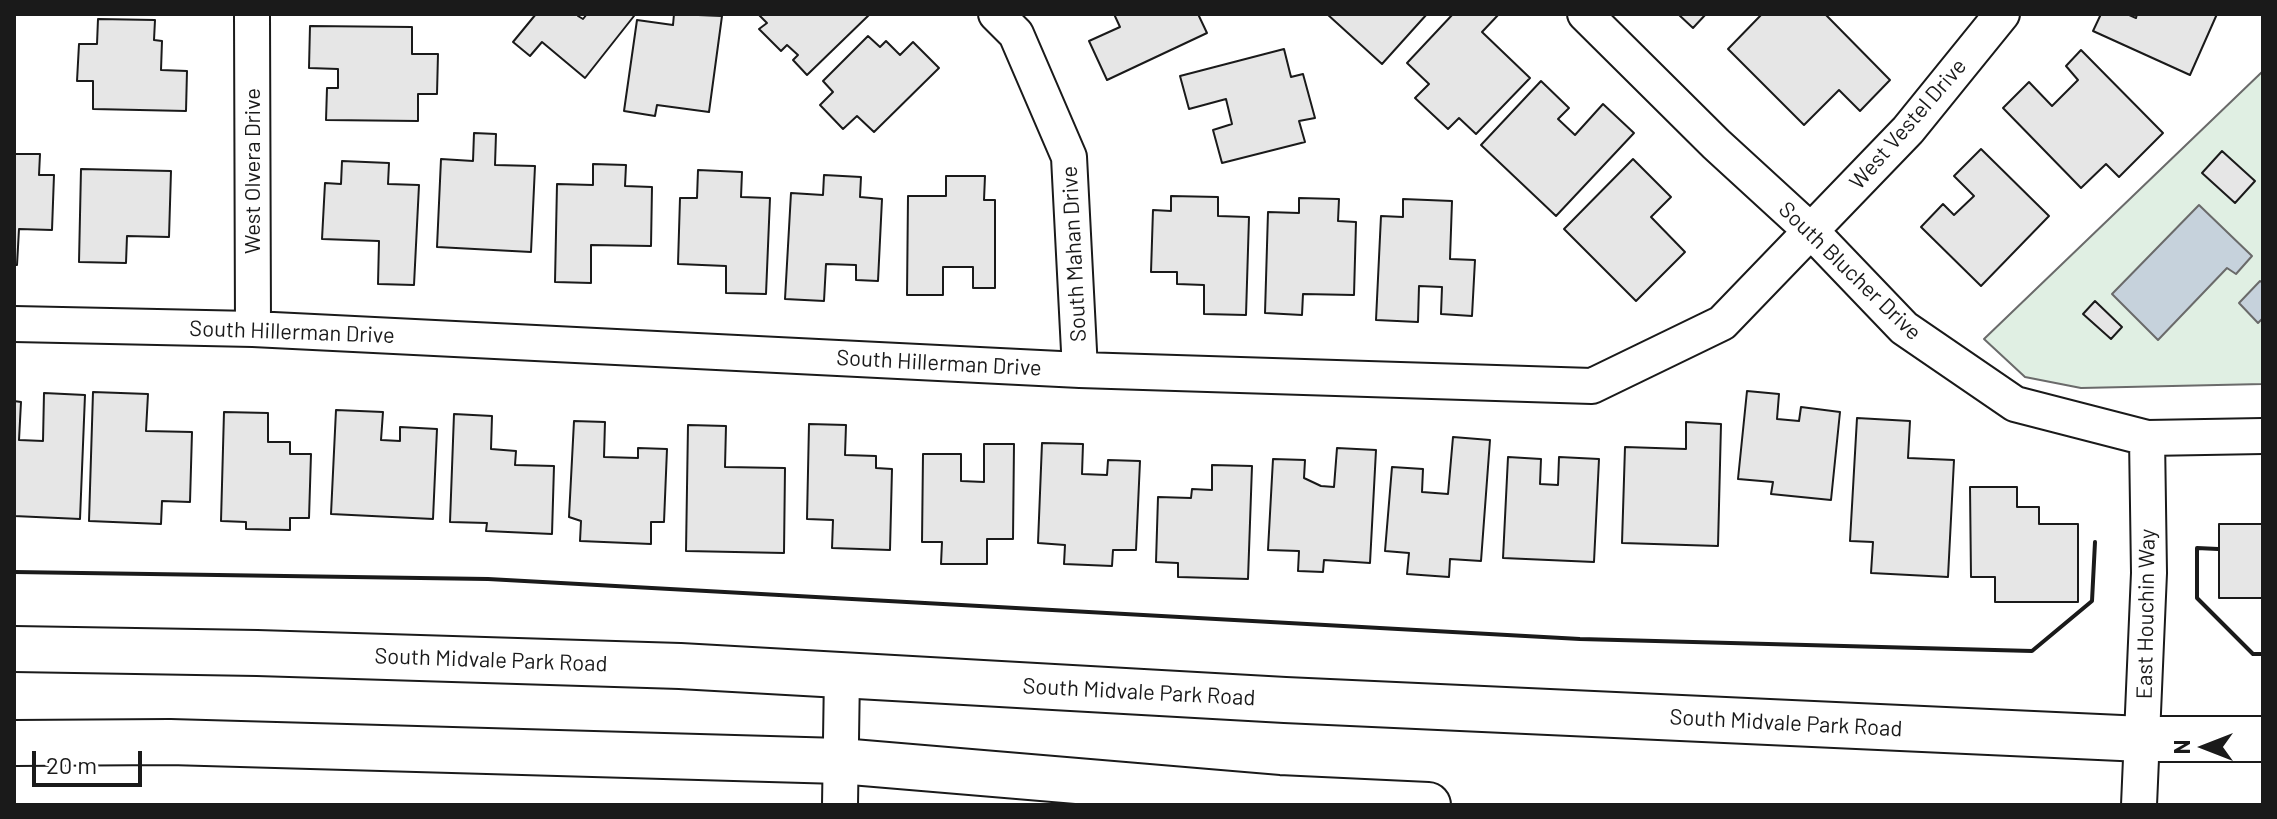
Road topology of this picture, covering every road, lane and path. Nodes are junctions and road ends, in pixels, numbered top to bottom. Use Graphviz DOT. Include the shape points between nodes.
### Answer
graph roads {
  1 [pos="252,14"];
  2 [pos="996,14"];
  3 [pos="1585,14"];
  4 [pos="2002,14"];
  5 [pos="1812,232"];
  6 [pos="14,324"];
  7 [pos="253,329"];
  8 [pos="1080,370"];
  9 [pos="2263,436"];
  10 [pos="2147,438"];
  11 [pos="14,649"];
  12 [pos="842,674"];
  13 [pos="2143,739"];
  14 [pos="2263,739"];
  15 [pos="14,743"];
  16 [pos="840,761"];
  17 [pos="2138,798"];
  18 [pos="1278,802"];
  19 [pos="840,805"];
  20 [pos="1428,805"];
  1 -- 7 [label="street, West Olvera Drive"];
  2 -- 8 [label="street, South Mahan Drive" via="1016,34 1069,157"];
  3 -- 5 [label="street, South Blucher Drive"];
  4 -- 5 [label="street, West Vestel Drive" via="1908,130"];
  5 -- 8 [label="street, South Hillerman Drive" via="1722,323 1592,386"];
  5 -- 10 [label="street, South Blucher Drive" via="1904,328 2015,404"];
  6 -- 7 [label="street, South Hillerman Drive"];
  7 -- 8 [label="street, South Hillerman Drive"];
  9 -- 10 [label="street, South Blucher Drive"];
  10 -- 13 [label="street, East Houchin Way"];
  11 -- 12 [label="main road, South Midvale Park Road"];
  12 -- 13 [label="main road, South Midvale Park Road"];
  12 -- 16 [label="street"];
  13 -- 14 [label="main road, South Midvale Park Road"];
  13 -- 17 [label="street, East Houchin Way"];
  15 -- 16 [label="main road" via="170,742"];
  16 -- 18 [label="main road"];
  16 -- 19 [label="street"];
  18 -- 20 [label="main road"];
}
